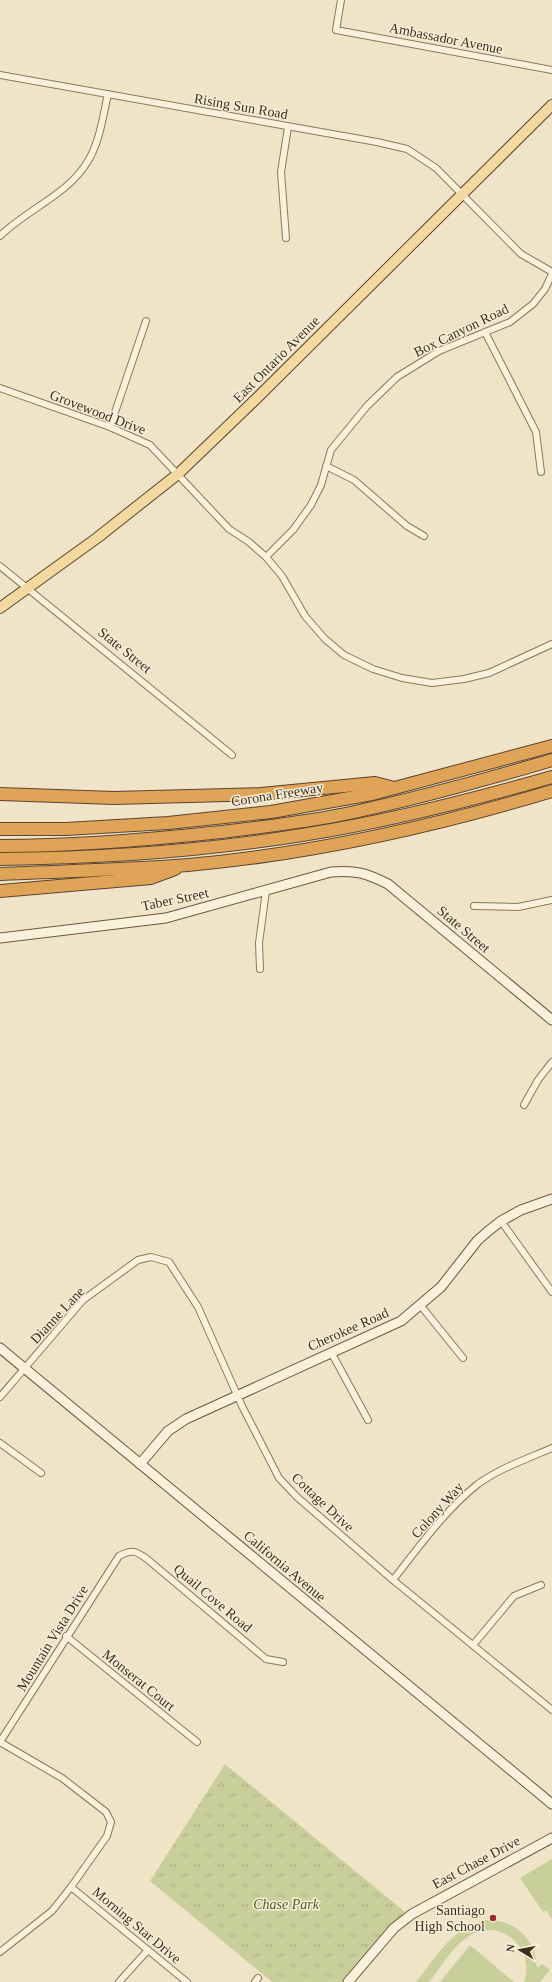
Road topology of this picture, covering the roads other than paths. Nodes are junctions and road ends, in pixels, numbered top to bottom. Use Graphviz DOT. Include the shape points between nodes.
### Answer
graph roads {
  1 [pos="341,0"];
  2 [pos="552,70"];
  3 [pos="0,75"];
  4 [pos="108,94"];
  5 [pos="552,105"];
  6 [pos="288,127"];
  7 [pos="461,195"];
  8 [pos="0,236"];
  9 [pos="286,238"];
  10 [pos="552,273"];
  11 [pos="146,321"];
  12 [pos="485,332"];
  13 [pos="0,388"];
  14 [pos="110,427"];
  15 [pos="326,466"];
  16 [pos="541,472"];
  17 [pos="178,474"];
  18 [pos="424,536"];
  19 [pos="266,557"];
  20 [pos="0,566"];
  21 [pos="27,588"];
  22 [pos="0,608"];
  23 [pos="552,644"];
  24 [pos="552,746"];
  25 [pos="232,755"];
  26 [pos="552,760"];
  27 [pos="552,777"];
  28 [pos="395,788"];
  29 [pos="552,791"];
  30 [pos="0,794"];
  31 [pos="0,829"];
  32 [pos="0,846"];
  33 [pos="0,859"];
  34 [pos="188,865"];
  35 [pos="352,870"];
  36 [pos="0,874"];
  37 [pos="266,891"];
  38 [pos="0,892"];
  39 [pos="552,900"];
  40 [pos="474,906"];
  41 [pos="0,938"];
  42 [pos="260,970"];
  43 [pos="552,1020"];
  44 [pos="552,1062"];
  45 [pos="524,1106"];
  46 [pos="552,1199"];
  47 [pos="501,1221"];
  48 [pos="151,1257"];
  49 [pos="552,1292"];
  50 [pos="421,1306"];
  51 [pos="0,1348"];
  52 [pos="331,1352"];
  53 [pos="463,1358"];
  54 [pos="24,1368"];
  55 [pos="237,1395"];
  56 [pos="0,1397"];
  57 [pos="368,1420"];
  58 [pos="0,1443"];
  59 [pos="552,1448"];
  60 [pos="140,1464"];
  61 [pos="41,1473"];
  62 [pos="128,1551"];
  63 [pos="393,1580"];
  64 [pos="541,1584"];
  65 [pos="66,1636"];
  66 [pos="473,1645"];
  67 [pos="283,1662"];
  68 [pos="552,1710"];
  69 [pos="0,1742"];
  70 [pos="197,1742"];
  71 [pos="552,1804"];
  72 [pos="552,1838"];
  73 [pos="72,1886"];
  74 [pos="148,1950"];
  75 [pos="0,1952"];
  76 [pos="120,1982"];
  77 [pos="187,1982"];
  78 [pos="348,1982"];
  1 -- 2 [label="street, Ambassador Avenue" via="336,30"];
  3 -- 4 [label="street, Rising Sun Road"];
  4 -- 6 [label="street, Rising Sun Road"];
  4 -- 8 [label="street" via="99,134 88,162 65,187"];
  5 -- 7 [label="main road, East Ontario Avenue"];
  6 -- 7 [label="street, Rising Sun Road" via="407,149 436,168"];
  6 -- 9 [label="street" via="281,172"];
  7 -- 10 [label="street, Rising Sun Road" via="521,254"];
  7 -- 17 [label="main road, East Ontario Avenue"];
  10 -- 12 [label="street, Box Canyon Road" via="545,289 533,304 510,322"];
  11 -- 14 [label="street"];
  12 -- 15 [label="street, Box Canyon Road" via="439,351 397,377 342,435 331,450"];
  12 -- 16 [label="street" via="536,432"];
  13 -- 14 [label="street, Grovewood Drive"];
  14 -- 17 [label="street, Grovewood Drive" via="150,445"];
  15 -- 18 [label="street" via="354,480 407,526"];
  15 -- 19 [label="street, Box Canyon Road" via="321,485 311,505 293,530"];
  17 -- 19 [label="street, Grovewood Drive" via="229,529"];
  17 -- 21 [label="main road, East Ontario Avenue" via="97,538"];
  19 -- 23 [label="street, Grovewood Drive" via="282,576 305,616 325,639 344,655 373,669 402,678 432,683 464,679 489,673"];
  20 -- 21 [label="street, State Street"];
  21 -- 22 [label="main road, East Ontario Avenue"];
  21 -- 25 [label="street, State Street"];
  24 -- 28 [label="highway, Corona Freeway"];
  26 -- 32 [label="highway" via="448,790 348,813 256,828 172,838"];
  27 -- 33 [label="highway" via="414,813 308,834 196,849 77,858"];
  28 -- 30 [label="highway" via="375,783 261,794 114,798"];
  28 -- 31 [label="highway, Corona Freeway" via="271,812 213,819 66,829"];
  29 -- 34 [label="highway" via="479,813 382,836"];
  34 -- 36 [label="highway"];
  34 -- 38 [label="highway" via="151,878"];
  35 -- 37 [label="street, Taber Street" via="331,872"];
  35 -- 43 [label="street, State Street" via="368,874 388,884"];
  37 -- 41 [label="street, Taber Street" via="166,918"];
  37 -- 42 [label="street" via="259,943"];
  39 -- 40 [label="street" via="518,907"];
  44 -- 45 [label="street" via="538,1080"];
  46 -- 47 [label="street, Cherokee Road" via="521,1210"];
  47 -- 49 [label="street"];
  47 -- 50 [label="street, Cherokee Road" via="477,1241 441,1287"];
  48 -- 54 [label="street, Dianne Lane" via="138,1260 83,1300"];
  48 -- 55 [label="street, Cottage Drive" via="169,1262 198,1307"];
  50 -- 52 [label="street, Cherokee Road" via="400,1321"];
  50 -- 53 [label="street"];
  51 -- 54 [label="street, California Avenue"];
  52 -- 55 [label="street, Cherokee Road"];
  52 -- 57 [label="street"];
  54 -- 56 [label="street, Dianne Lane"];
  54 -- 60 [label="street, California Avenue"];
  55 -- 60 [label="street, Cherokee Road" via="186,1419 168,1431"];
  55 -- 63 [label="street, Cottage Drive" via="279,1478 297,1497"];
  58 -- 61 [label="street"];
  59 -- 63 [label="street, Colony Way" via="500,1471 478,1484 455,1504"];
  60 -- 71 [label="street, California Avenue"];
  62 -- 65 [label="street, Mountain Vista Drive" via="119,1556"];
  62 -- 67 [label="street, Quail Cove Road" via="137,1552 147,1559 266,1658"];
  63 -- 66 [label="street, Cottage Drive"];
  64 -- 66 [label="street" via="514,1596"];
  65 -- 69 [label="street, Mountain Vista Drive"];
  65 -- 70 [label="street, Monserat Court"];
  66 -- 68 [label="street, Cottage Drive"];
  69 -- 73 [label="street" via="62,1778 106,1812 111,1822 107,1836"];
  72 -- 78 [label="street, East Chase Drive" via="423,1906 394,1928"];
  73 -- 74 [label="street, Morning Star Drive"];
  73 -- 75 [label="street" via="52,1911"];
  74 -- 76 [label="street"];
  74 -- 77 [label="street, Morning Star Drive"];
}
